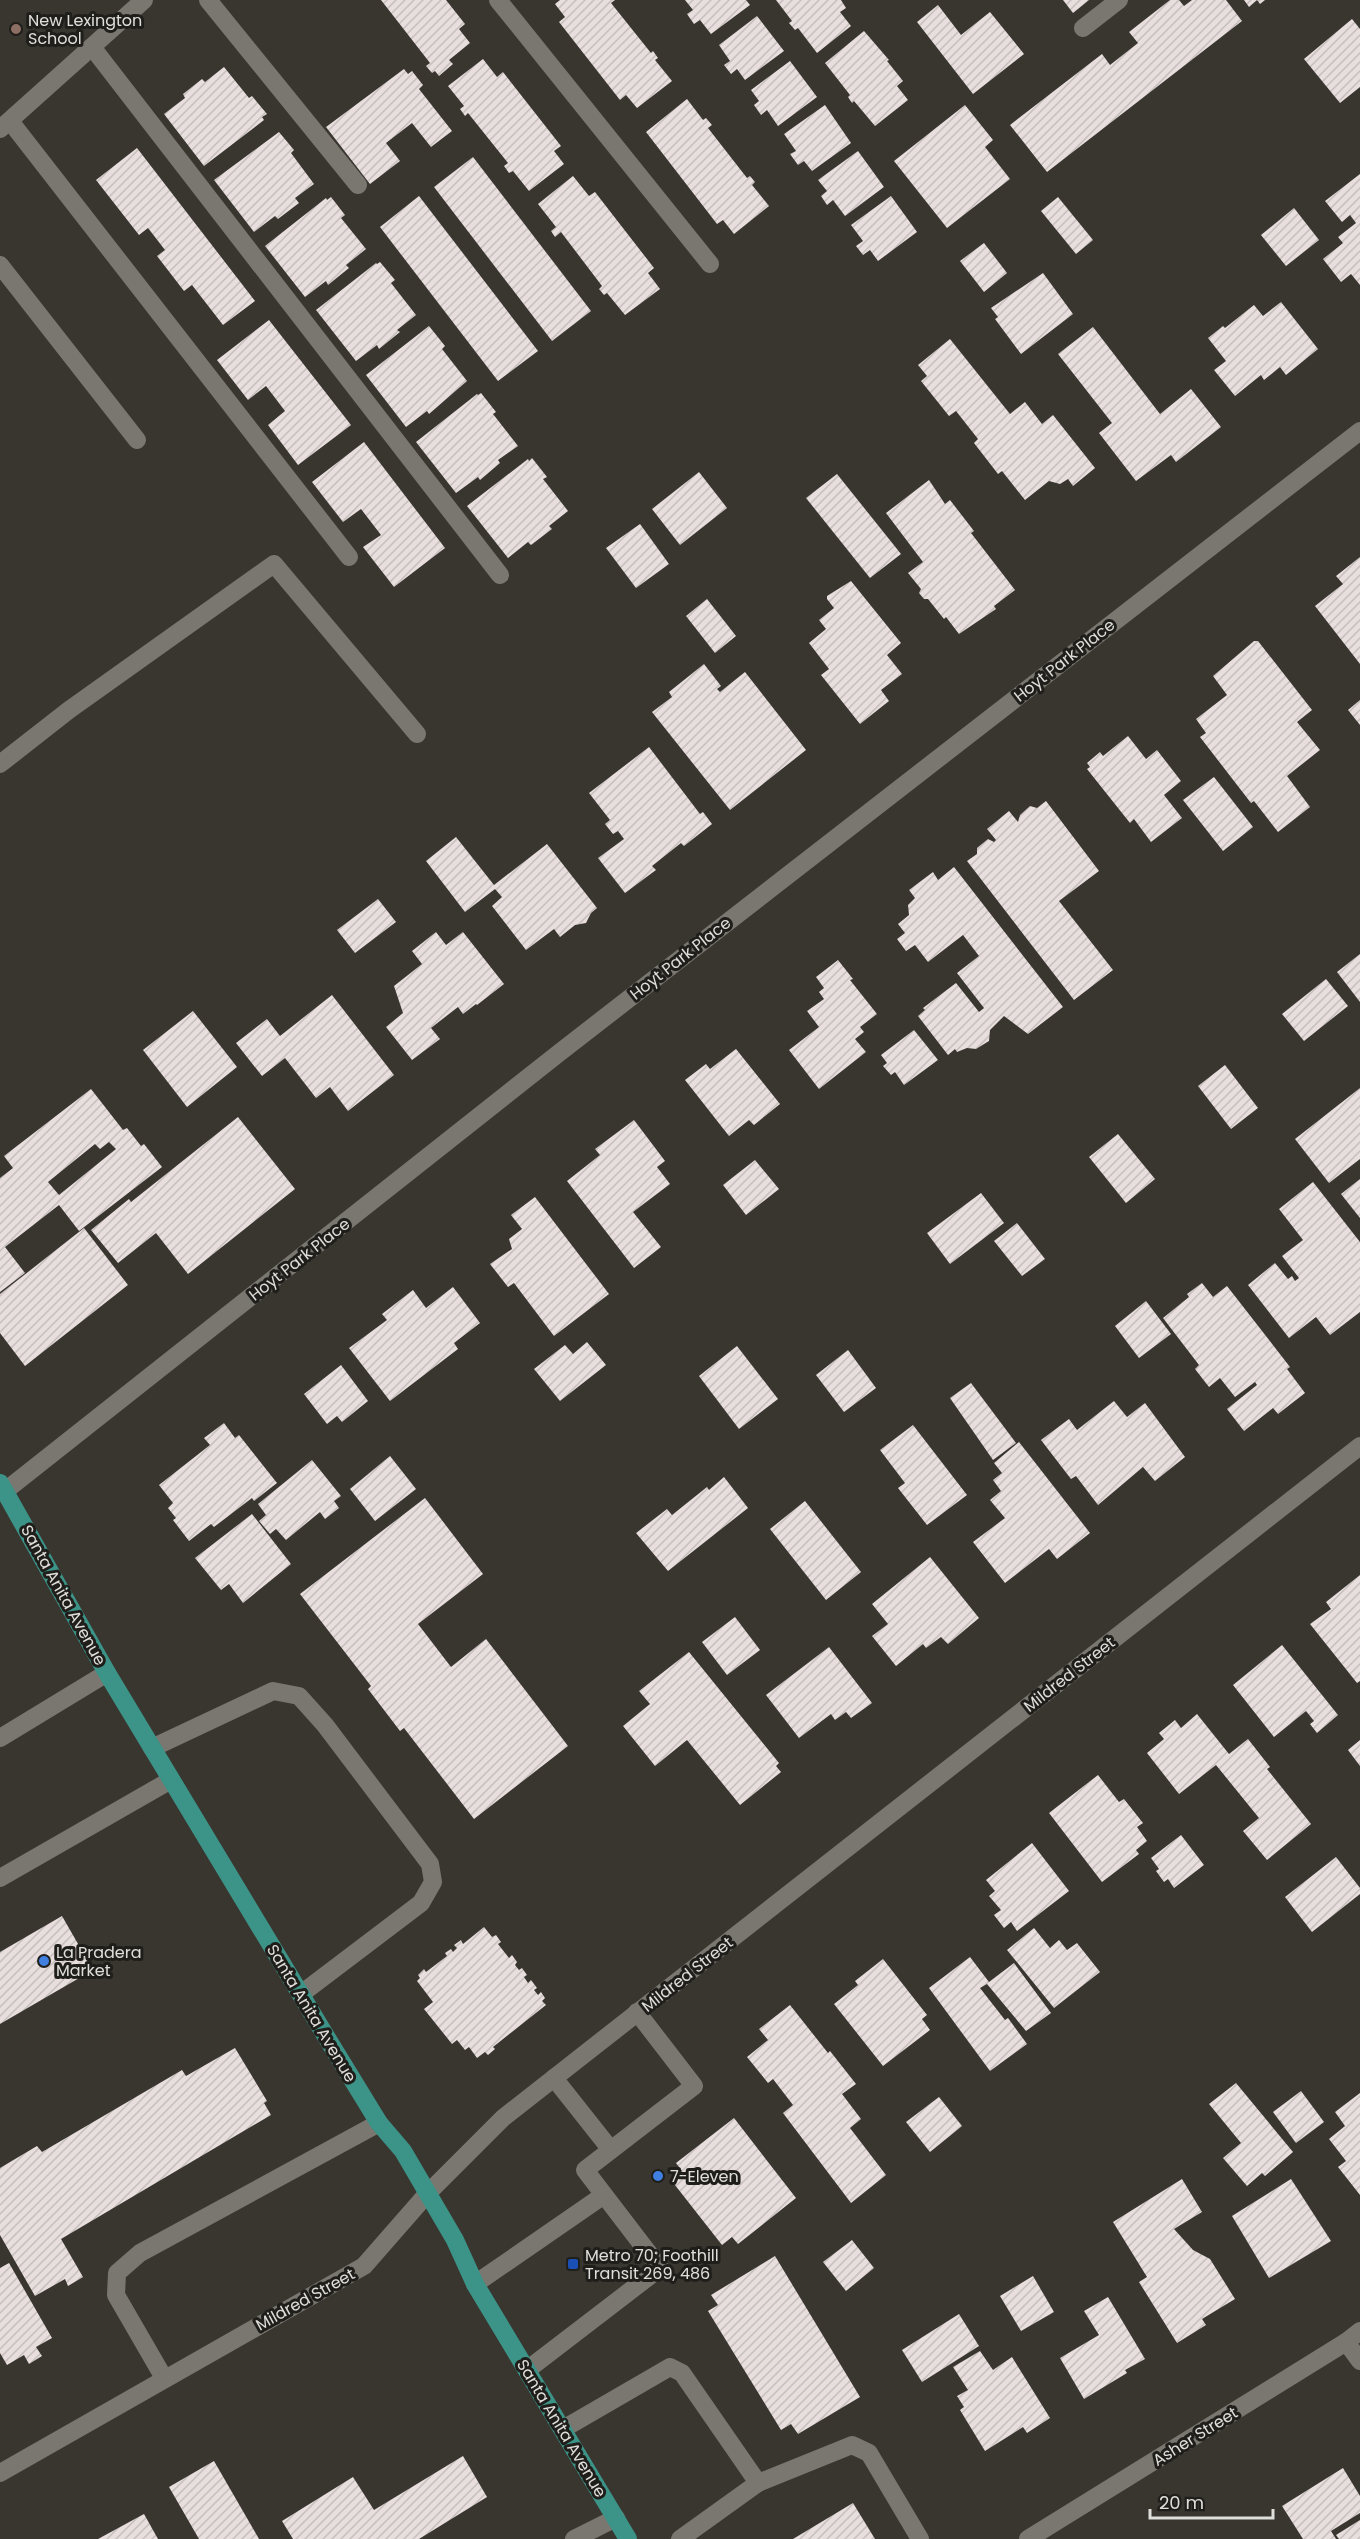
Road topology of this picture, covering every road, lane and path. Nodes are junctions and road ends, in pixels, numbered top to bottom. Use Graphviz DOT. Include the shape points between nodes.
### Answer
graph roads {
  1 [pos="144,0"];
  2 [pos="208,0"];
  3 [pos="498,0"];
  4 [pos="1119,0"];
  5 [pos="1083,28"];
  6 [pos="92,47"];
  7 [pos="5,125"];
  8 [pos="358,185"];
  9 [pos="710,264"];
  10 [pos="0,265"];
  11 [pos="1360,431"];
  12 [pos="137,440"];
  13 [pos="349,557"];
  14 [pos="500,575"];
  15 [pos="417,734"];
  16 [pos="0,764"];
  17 [pos="1360,1446"];
  18 [pos="2,1490"];
  19 [pos="107,1673"];
  20 [pos="0,1738"];
  21 [pos="153,1748"];
  22 [pos="171,1780"];
  23 [pos="0,1878"];
  24 [pos="301,1994"];
  25 [pos="637,2012"];
  26 [pos="554,2078"];
  27 [pos="379,2124"];
  28 [pos="611,2150"];
  29 [pos="428,2194"];
  30 [pos="604,2195"];
  31 [pos="475,2284"];
  32 [pos="1353,2337"];
  33 [pos="1360,2361"];
  34 [pos="527,2370"];
  35 [pos="164,2378"];
  36 [pos="563,2429"];
  37 [pos="0,2473"];
  38 [pos="758,2483"];
  39 [pos="616,2518"];
  40 [pos="574,2539"];
  41 [pos="628,2539"];
  42 [pos="680,2539"];
  43 [pos="920,2539"];
  44 [pos="1028,2539"];
  1 -- 6 [label="street"];
  2 -- 8 [label="street"];
  3 -- 9 [label="street"];
  4 -- 5 [label="street"];
  6 -- 7 [label="street"];
  6 -- 14 [label="street"];
  7 -- 13 [label="street"];
  10 -- 12 [label="street"];
  11 -- 18 [label="street, Hoyt Park Place"];
  15 -- 16 [label="street" via="274,564"];
  17 -- 25 [label="street, Mildred Street"];
  18 -- 19 [label="main road, Santa Anita Avenue"];
  19 -- 20 [label="street"];
  19 -- 21 [label="main road, Santa Anita Avenue"];
  21 -- 22 [label="main road, Santa Anita Avenue"];
  21 -- 24 [label="street" via="273,1691 299,1696 430,1864 433,1882 421,1903"];
  22 -- 23 [label="street"];
  22 -- 24 [label="main road, Santa Anita Avenue"];
  24 -- 27 [label="main road, Santa Anita Avenue"];
  25 -- 26 [label="street, Mildred Street"];
  25 -- 28 [label="street" via="694,2086"];
  26 -- 28 [label="street"];
  26 -- 29 [label="street, Mildred Street" via="503,2118"];
  27 -- 29 [label="main road, Santa Anita Avenue" via="403,2151"];
  27 -- 35 [label="street" via="140,2253 117,2273 116,2295"];
  28 -- 30 [label="street" via="585,2170"];
  29 -- 31 [label="main road, Santa Anita Avenue"];
  29 -- 35 [label="street, Mildred Street" via="364,2266"];
  30 -- 31 [label="street"];
  30 -- 34 [label="street" via="660,2268"];
  31 -- 34 [label="main road, Santa Anita Avenue"];
  32 -- 33 [label="street"];
  32 -- 44 [label="street, Asher Street"];
  34 -- 36 [label="main road, Santa Anita Avenue"];
  35 -- 37 [label="street, Mildred Street"];
  36 -- 38 [label="street" via="670,2367 682,2373"];
  36 -- 39 [label="main road, Santa Anita Avenue"];
  38 -- 42 [label="street"];
  38 -- 43 [label="street" via="852,2445 869,2453"];
  39 -- 40 [label="street"];
  39 -- 41 [label="main road, Santa Anita Avenue"];
}
